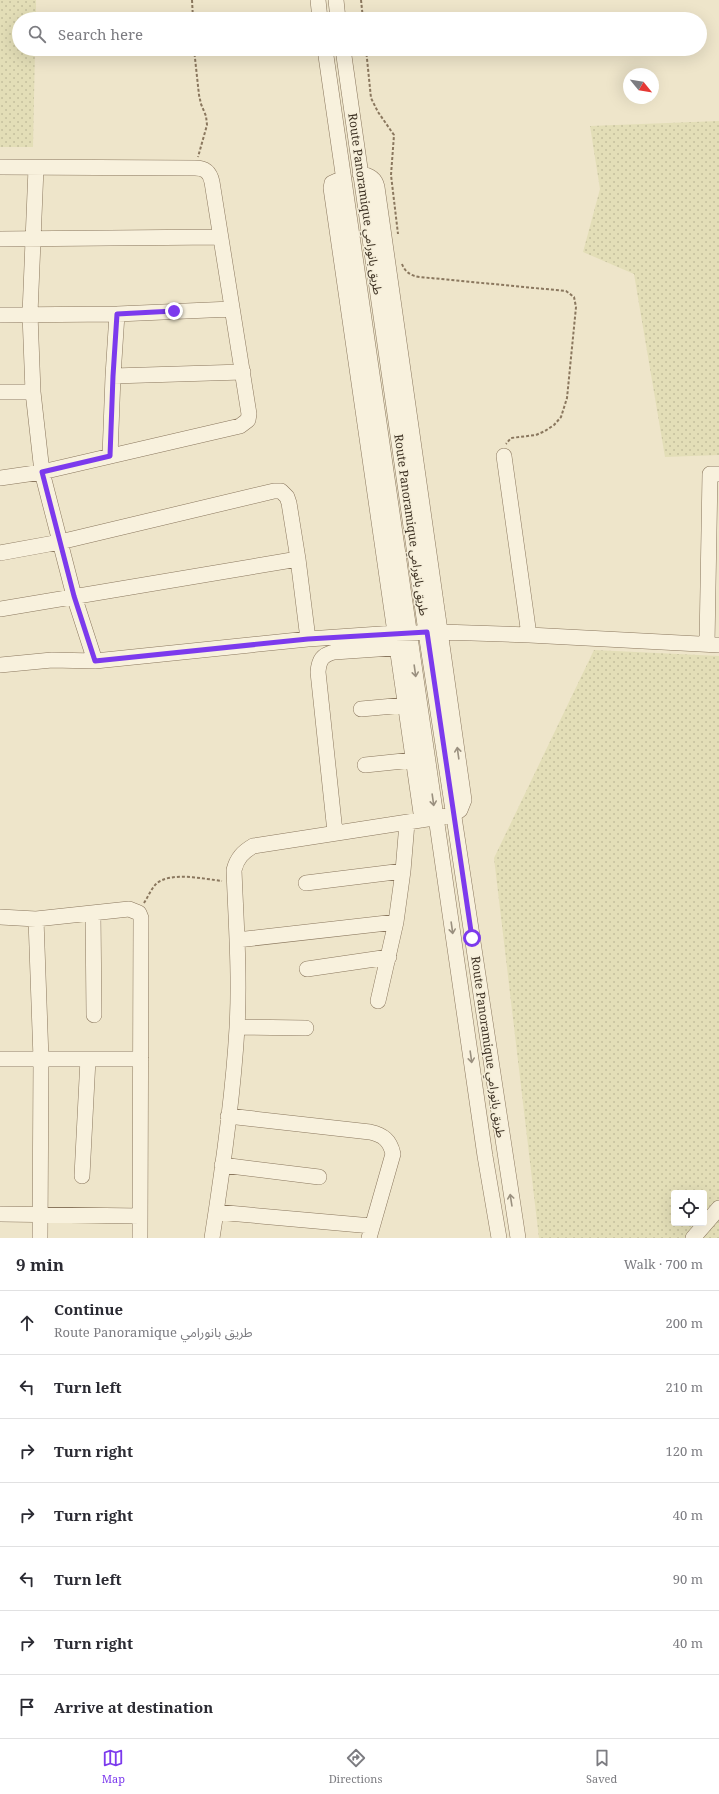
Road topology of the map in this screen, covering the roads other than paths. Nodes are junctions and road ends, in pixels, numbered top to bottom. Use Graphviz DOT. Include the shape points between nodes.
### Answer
graph roads {
  1 [pos="318,0"];
  2 [pos="336,0"];
  3 [pos="319,12"];
  4 [pos="337,12"];
  5 [pos="326,56"];
  6 [pos="344,56"];
  7 [pos="356,143"];
  8 [pos="338,145"];
  9 [pos="0,167"];
  10 [pos="36,168"];
  11 [pos="220,237"];
  12 [pos="34,238"];
  13 [pos="0,239"];
  14 [pos="232,309"];
  15 [pos="30,314"];
  16 [pos="117,314"];
  17 [pos="0,315"];
  18 [pos="243,372"];
  19 [pos="113,376"];
  20 [pos="0,392"];
  21 [pos="33,392"];
  22 [pos="110,456"];
  23 [pos="504,456"];
  24 [pos="42,472"];
  25 [pos="719,474"];
  26 [pos="0,478"];
  27 [pos="60,542"];
  28 [pos="0,553"];
  29 [pos="298,559"];
  30 [pos="74,596"];
  31 [pos="0,609"];
  32 [pos="529,635"];
  33 [pos="308,639"];
  34 [pos="435,639"];
  35 [pos="403,640"];
  36 [pos="713,645"];
  37 [pos="95,661"];
  38 [pos="0,665"];
  39 [pos="405,705"];
  40 [pos="362,710"];
  41 [pos="413,760"];
  42 [pos="366,765"];
  43 [pos="453,815"];
  44 [pos="429,819"];
  45 [pos="407,823"];
  46 [pos="336,832"];
  47 [pos="403,871"];
  48 [pos="306,883"];
  49 [pos="93,913"];
  50 [pos="0,917"];
  51 [pos="36,919"];
  52 [pos="396,922"];
  53 [pos="237,940"];
  54 [pos="389,957"];
  55 [pos="307,969"];
  56 [pos="378,1001"];
  57 [pos="94,1015"];
  58 [pos="237,1027"];
  59 [pos="306,1028"];
  60 [pos="0,1058"];
  61 [pos="41,1059"];
  62 [pos="88,1059"];
  63 [pos="140,1059"];
  64 [pos="228,1116"];
  65 [pos="222,1165"];
  66 [pos="82,1176"];
  67 [pos="319,1177"];
  68 [pos="719,1208"];
  69 [pos="216,1212"];
  70 [pos="0,1214"];
  71 [pos="40,1214"];
  72 [pos="140,1216"];
  73 [pos="370,1232"];
  74 [pos="40,1238"];
  75 [pos="140,1238"];
  76 [pos="212,1238"];
  77 [pos="499,1238"];
  78 [pos="518,1238"];
  79 [pos="694,1238"];
  1 -- 3 [label="street"];
  2 -- 4 [label="street"];
  5 -- 8 [label="street, Route Panoramique طريق بانورامي"];
  6 -- 7 [label="street, Route Panoramique طريق بانورامي"];
  7 -- 8 [label="street"];
  7 -- 34 [label="street, Route Panoramique طريق بانورامي"];
  8 -- 35 [label="street, Route Panoramique طريق بانورامي" via="343,178 332,183 331,188"];
  9 -- 10 [label="street"];
  10 -- 11 [label="street" via="207,170 211,175"];
  10 -- 12 [label="street"];
  11 -- 12 [label="street"];
  11 -- 14 [label="street"];
  12 -- 13 [label="street"];
  12 -- 15 [label="street"];
  14 -- 16 [label="street"];
  14 -- 18 [label="street"];
  15 -- 16 [label="street"];
  15 -- 17 [label="street"];
  15 -- 21 [label="street"];
  16 -- 19 [label="street"];
  18 -- 19 [label="street"];
  18 -- 22 [label="street" via="249,414 245,423"];
  19 -- 22 [label="street"];
  20 -- 21 [label="street"];
  21 -- 24 [label="street"];
  22 -- 24 [label="street"];
  23 -- 32 [label="street"];
  24 -- 26 [label="street"];
  24 -- 27 [label="street"];
  25 -- 36 [label="street" via="710,474"];
  27 -- 28 [label="street"];
  27 -- 29 [label="street" via="277,491 284,494 289,503"];
  27 -- 30 [label="street"];
  29 -- 30 [label="street"];
  29 -- 33 [label="street"];
  30 -- 31 [label="street"];
  30 -- 37 [label="street"];
  32 -- 34 [label="street"];
  32 -- 36 [label="street"];
  33 -- 35 [label="street"];
  33 -- 37 [label="street"];
  34 -- 35 [label="street"];
  43 -- 34 [label="street, Route Panoramique طريق بانورامي, one-way"];
  35 -- 39 [label="street"];
  35 -- 44 [label="street, Route Panoramique طريق بانورامي, one-way"];
  35 -- 46 [label="street" via="334,652 321,658 318,672"];
  37 -- 38 [label="street" via="52,660"];
  39 -- 40 [label="street"];
  39 -- 41 [label="street"];
  41 -- 42 [label="street"];
  41 -- 44 [label="street"];
  43 -- 44 [label="street"];
  78 -- 43 [label="street, Route Panoramique طريق بانورامي, one-way"];
  44 -- 45 [label="street"];
  44 -- 77 [label="street, Route Panoramique طريق بانورامي, one-way"];
  45 -- 46 [label="street"];
  45 -- 47 [label="street"];
  46 -- 53 [label="street" via="253,846 240,855 236,863 235,882"];
  47 -- 48 [label="street"];
  47 -- 52 [label="street"];
  49 -- 51 [label="street"];
  49 -- 57 [label="street"];
  49 -- 63 [label="street" via="129,909 139,913 142,925"];
  50 -- 51 [label="street"];
  51 -- 61 [label="street"];
  52 -- 53 [label="street"];
  52 -- 54 [label="street"];
  53 -- 58 [label="street"];
  54 -- 55 [label="street"];
  54 -- 56 [label="street"];
  58 -- 59 [label="street"];
  58 -- 64 [label="street"];
  60 -- 61 [label="street"];
  61 -- 62 [label="street"];
  61 -- 71 [label="street"];
  62 -- 63 [label="street"];
  62 -- 66 [label="street"];
  63 -- 72 [label="street"];
  64 -- 65 [label="street"];
  64 -- 73 [label="street" via="370,1132 385,1138 391,1145 393,1154"];
  65 -- 67 [label="street"];
  65 -- 69 [label="street"];
  68 -- 79 [label="street"];
  69 -- 73 [label="street"];
  69 -- 76 [label="street"];
  70 -- 71 [label="street"];
  71 -- 72 [label="street"];
  71 -- 74 [label="street"];
  72 -- 75 [label="street"];
}
